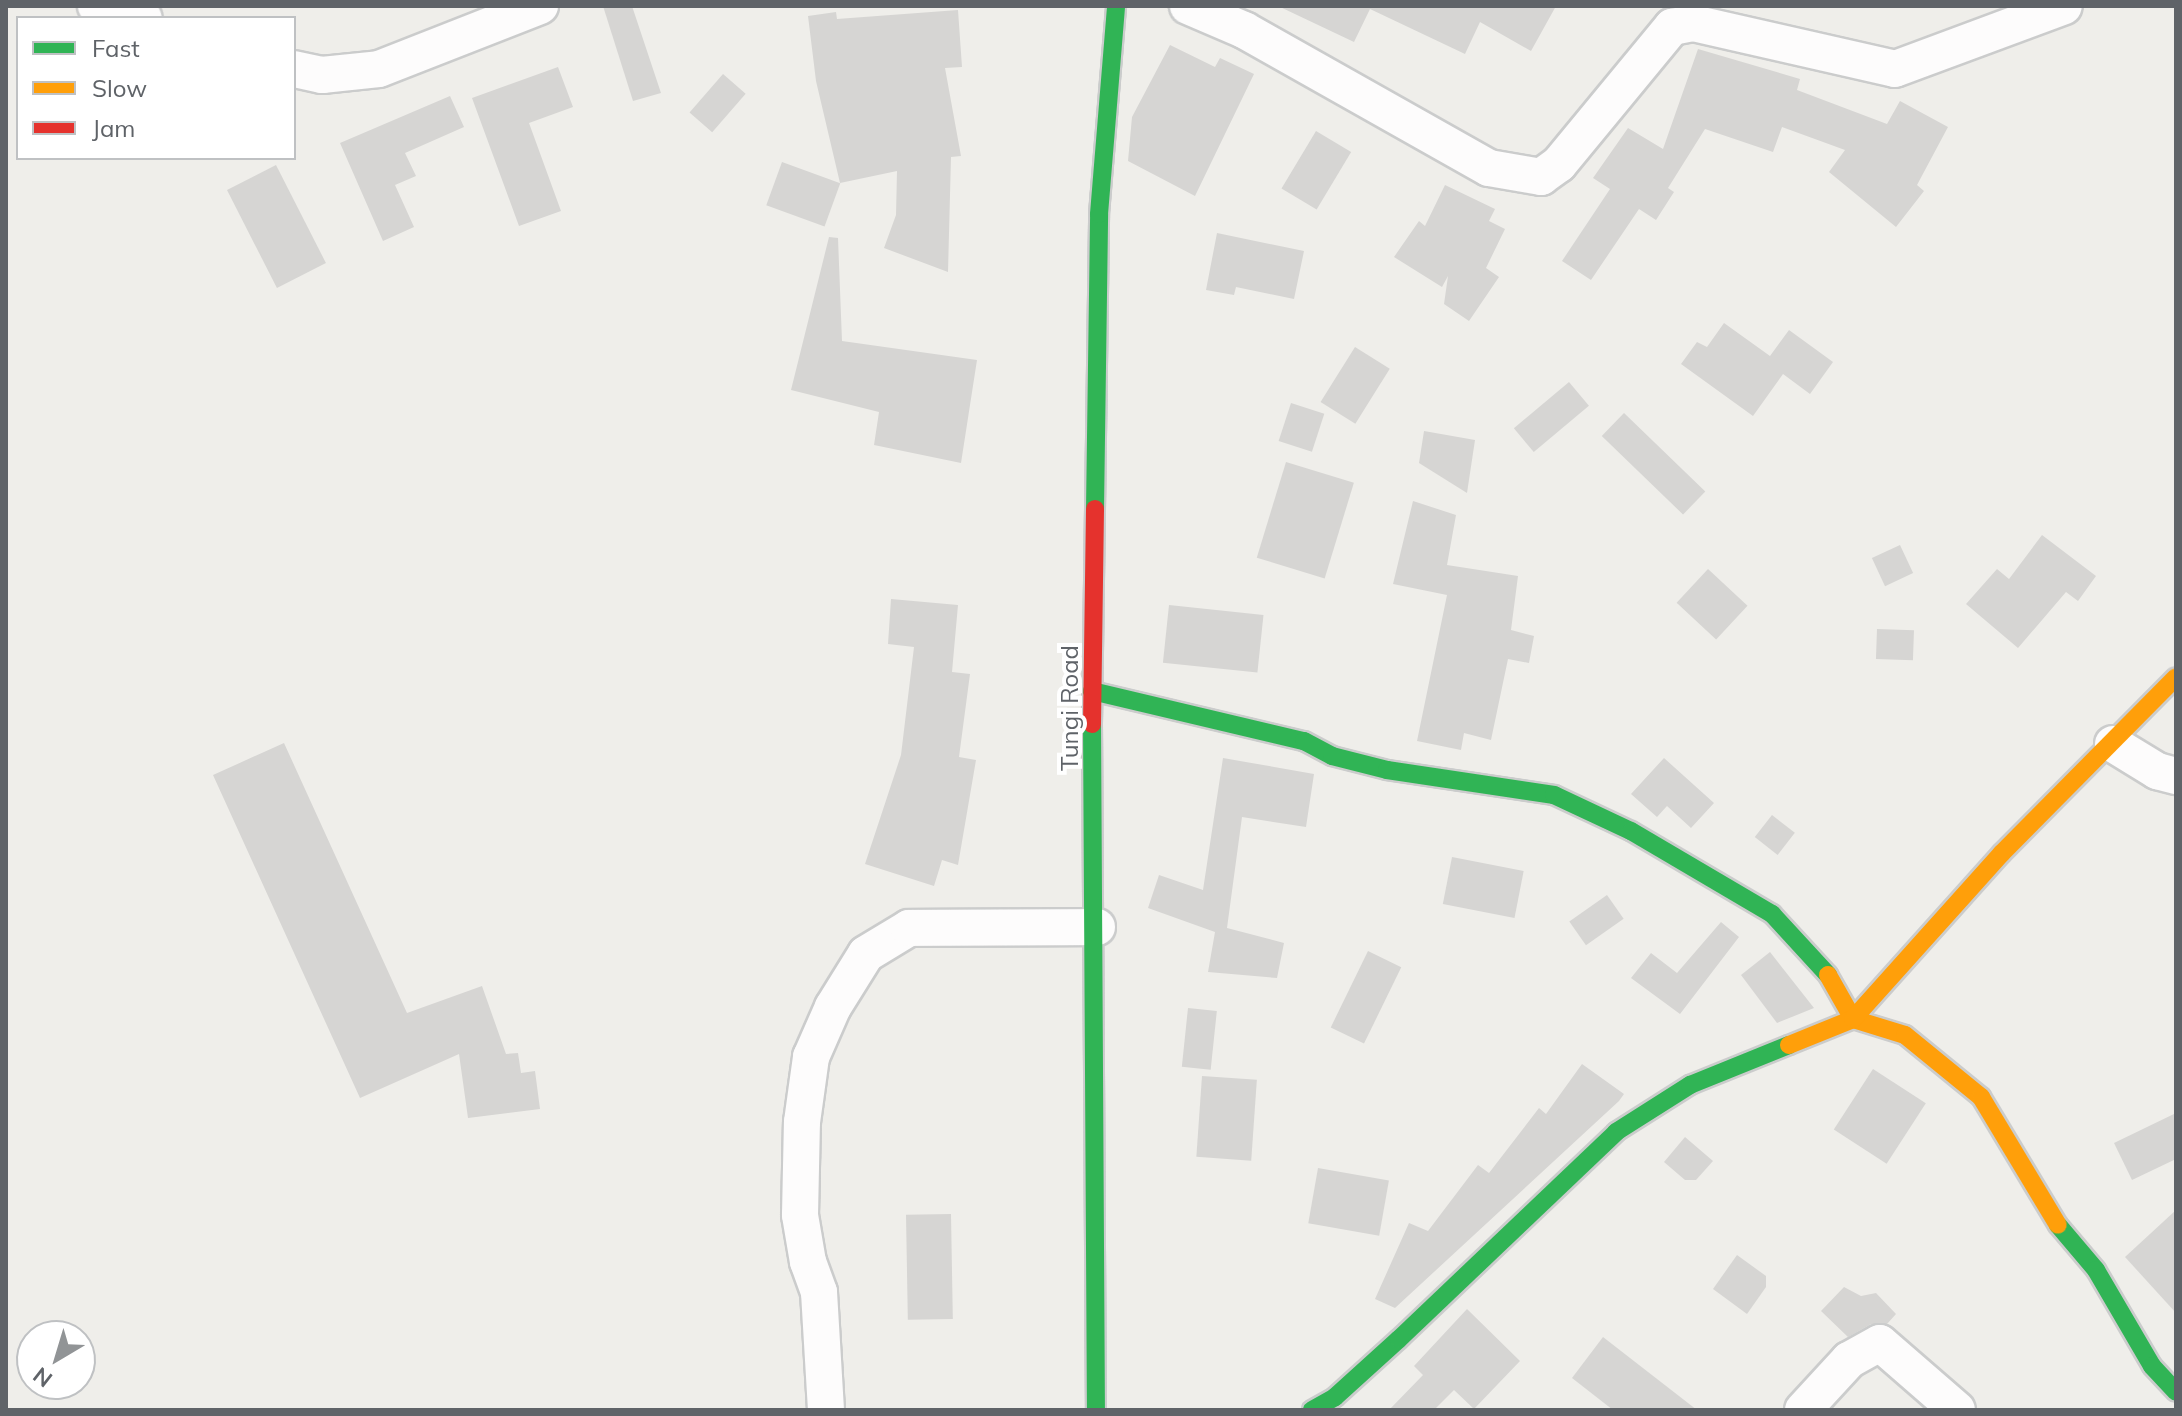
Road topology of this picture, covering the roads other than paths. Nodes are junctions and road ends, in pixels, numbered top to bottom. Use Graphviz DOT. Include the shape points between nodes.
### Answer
graph roads {
  1 [pos="96,6"];
  2 [pos="540,6"];
  3 [pos="1116,6"];
  4 [pos="1188,6"];
  5 [pos="2064,6"];
  6 [pos="136,16"];
  7 [pos="296,69"];
  8 [pos="2176,677"];
  9 [pos="1092,691"];
  10 [pos="2113,744"];
  11 [pos="2176,776"];
  12 [pos="1097,927"];
  13 [pos="1853,1019"];
  14 [pos="2176,1392"];
  15 [pos="826,1410"];
  16 [pos="1096,1410"];
  17 [pos="1312,1410"];
  18 [pos="1803,1410"];
  19 [pos="1957,1410"];
  1 -- 6 [label="street"];
  2 -- 7 [label="street" via="379,69 322,75"];
  3 -- 9 [label="street, Tungi Road" via="1099,214"];
  4 -- 5 [label="street" via="1244,30 1489,168 1541,177 1559,164 1672,27 1693,23 1895,69"];
  8 -- 10 [label="street"];
  9 -- 12 [label="street, Tungi Road"];
  9 -- 13 [label="street" via="1304,741 1332,756 1387,770 1554,795 1631,831 1772,914 1827,974"];
  10 -- 11 [label="street" via="2157,771"];
  10 -- 13 [label="street" via="2002,853"];
  12 -- 15 [label="street" via="909,928 866,954 833,1007 811,1057 802,1122 800,1215 819,1292"];
  12 -- 16 [label="street, Tungi Road"];
  13 -- 14 [label="street" via="1905,1035 1981,1097 2045,1210 2096,1270 2152,1366"];
  13 -- 17 [label="street" via="1690,1085 1616,1132 1399,1339 1335,1397"];
  18 -- 19 [label="street" via="1849,1360 1880,1343"];
}
